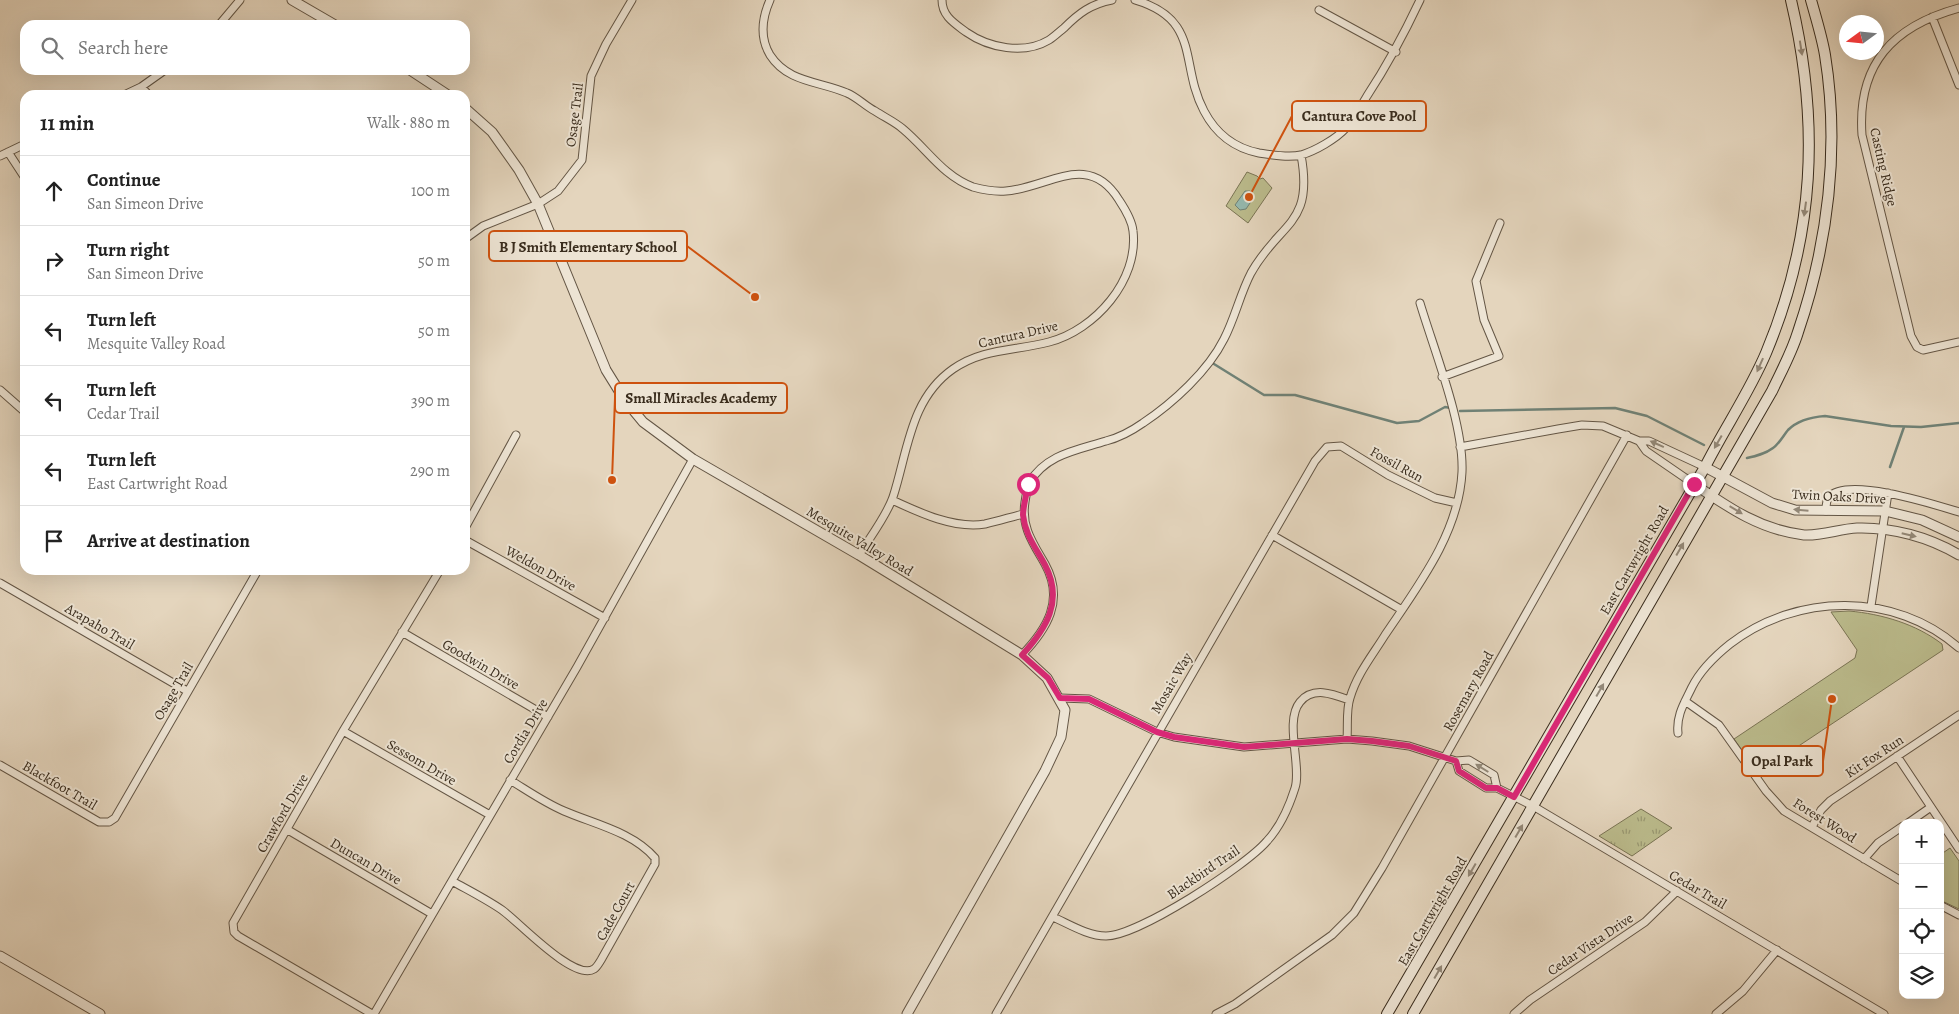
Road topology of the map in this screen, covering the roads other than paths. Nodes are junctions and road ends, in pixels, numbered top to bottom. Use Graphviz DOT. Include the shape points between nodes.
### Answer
graph roads {
  1 [pos="240,0"];
  2 [pos="292,0"];
  3 [pos="632,0"];
  4 [pos="770,0"];
  5 [pos="942,0"];
  6 [pos="1112,0"];
  7 [pos="1135,0"];
  8 [pos="1420,0"];
  9 [pos="1790,0"];
  10 [pos="1811,0"];
  11 [pos="1959,8"];
  12 [pos="1319,10"];
  13 [pos="1932,17"];
  14 [pos="223,20"];
  15 [pos="326,20"];
  16 [pos="1396,52"];
  17 [pos="158,75"];
  18 [pos="418,75"];
  19 [pos="1959,85"];
  20 [pos="141,87"];
  21 [pos="135,90"];
  22 [pos="144,90"];
  23 [pos="440,90"];
  24 [pos="470,112"];
  25 [pos="20,146"];
  26 [pos="8,152"];
  27 [pos="1301,155"];
  28 [pos="0,156"];
  29 [pos="20,170"];
  30 [pos="538,204"];
  31 [pos="1500,223"];
  32 [pos="470,236"];
  33 [pos="1420,303"];
  34 [pos="1959,342"];
  35 [pos="1442,377"];
  36 [pos="0,390"];
  37 [pos="20,408"];
  38 [pos="516,435"];
  39 [pos="1627,435"];
  40 [pos="1639,441"];
  41 [pos="1327,447"];
  42 [pos="1460,447"];
  43 [pos="693,459"];
  44 [pos="1705,467"];
  45 [pos="1722,477"];
  46 [pos="1694,484"];
  47 [pos="1888,493"];
  48 [pos="1712,496"];
  49 [pos="892,500"];
  50 [pos="1457,503"];
  51 [pos="1826,511"];
  52 [pos="1885,511"];
  53 [pos="1959,512"];
  54 [pos="1023,514"];
  55 [pos="470,519"];
  56 [pos="1882,529"];
  57 [pos="1272,535"];
  58 [pos="1959,537"];
  59 [pos="470,543"];
  60 [pos="1959,555"];
  61 [pos="859,556"];
  62 [pos="255,575"];
  63 [pos="437,575"];
  64 [pos="0,583"];
  65 [pos="1871,606"];
  66 [pos="1402,610"];
  67 [pos="605,618"];
  68 [pos="402,632"];
  69 [pos="1959,648"];
  70 [pos="1022,655"];
  71 [pos="188,691"];
  72 [pos="1060,698"];
  73 [pos="1349,700"];
  74 [pos="1685,701"];
  75 [pos="1959,715"];
  76 [pos="548,717"];
  77 [pos="343,731"];
  78 [pos="1157,732"];
  79 [pos="1678,732"];
  80 [pos="1347,739"];
  81 [pos="1294,743"];
  82 [pos="1897,756"];
  83 [pos="1445,757"];
  84 [pos="1456,761"];
  85 [pos="0,765"];
  86 [pos="510,780"];
  87 [pos="1497,788"];
  88 [pos="1514,797"];
  89 [pos="1533,806"];
  90 [pos="1931,807"];
  91 [pos="490,815"];
  92 [pos="1914,819"];
  93 [pos="108,822"];
  94 [pos="1812,827"];
  95 [pos="1899,829"];
  96 [pos="288,830"];
  97 [pos="1959,849"];
  98 [pos="1864,859"];
  99 [pos="452,880"];
  100 [pos="1899,880"];
  101 [pos="1677,891"];
  102 [pos="1944,907"];
  103 [pos="432,914"];
  104 [pos="1959,915"];
  105 [pos="1053,917"];
  106 [pos="1777,950"];
  107 [pos="0,956"];
  108 [pos="999,1013"];
  109 [pos="1878,1013"];
  110 [pos="100,1014"];
  111 [pos="373,1014"];
  112 [pos="907,1014"];
  113 [pos="1216,1014"];
  114 [pos="1387,1014"];
  115 [pos="1413,1014"];
  116 [pos="1514,1014"];
  117 [pos="1716,1014"];
  1 -- 14 [label="street"];
  2 -- 15 [label="street"];
  3 -- 30 [label="street, Osage Trail" via="591,76 582,160 558,191"];
  4 -- 49 [label="street, Cantura Drive" via="762,23 764,38 770,56 786,72 801,80 847,93 904,129 938,165 959,181 975,187 992,192 1008,191 1069,174 1086,175 1103,182 1127,212 1134,230 1127,270 1120,286 1087,323 1050,342 982,353 938,381 912,425"];
  5 -- 6 [label="street" via="942,9 948,18 970,35 1003,47 1022,48 1050,40 1090,6"];
  7 -- 27 [label="street" via="1157,9 1176,25 1185,40 1196,94 1217,131 1231,143 1249,151"];
  8 -- 16 [label="street"];
  9 -- 44 [label="main road, East Cartwright Road, one-way" via="1807,88 1810,138 1808,189 1799,255 1753,382"];
  10 -- 45 [label="main road" via="1825,55 1832,131 1828,201 1815,271 1798,333 1772,391"];
  11 -- 13 [label="street, Casting Ridge"];
  12 -- 16 [label="street"];
  13 -- 19 [label="street"];
  13 -- 34 [label="street, Casting Ridge" via="1906,29 1887,47 1874,66 1864,90 1860,113 1862,135 1911,336 1918,347 1929,350"];
  16 -- 27 [label="street" via="1346,128 1331,140"];
  17 -- 20 [label="street"];
  18 -- 23 [label="street"];
  20 -- 21 [label="street"];
  20 -- 22 [label="street"];
  24 -- 30 [label="street, Mesquite Valley Road" via="507,151"];
  25 -- 26 [label="street"];
  26 -- 28 [label="street"];
  26 -- 29 [label="street"];
  27 -- 54 [label="street" via="1305,176 1301,209 1251,274 1224,340 1196,379 1142,423 1109,441 1060,454 1040,469 1028,484"];
  30 -- 32 [label="street, Osage Trail" via="500,218"];
  30 -- 43 [label="street, Mesquite Valley Road" via="606,370 643,422"];
  31 -- 35 [label="street" via="1476,281 1484,320 1499,356"];
  33 -- 35 [label="street"];
  35 -- 42 [label="street"];
  36 -- 37 [label="street"];
  38 -- 55 [label="street"];
  39 -- 40 [label="street, Twin Oaks Drive"];
  39 -- 42 [label="street, Twin Oaks Drive" via="1603,426 1582,425"];
  39 -- 83 [label="street, Rosemary Road"];
  44 -- 40 [label="street, Twin Oaks Drive, one-way" via="1649,441"];
  40 -- 46 [label="street, Twin Oaks Drive" via="1646,451"];
  41 -- 50 [label="street, Fossil Run" via="1341,446 1435,498"];
  41 -- 57 [label="street, Mosaic Way" via="1315,461"];
  42 -- 50 [label="street" via="1462,472"];
  43 -- 61 [label="street, Mesquite Valley Road"];
  43 -- 67 [label="street, Cordia Drive"];
  44 -- 45 [label="street, Twin Oaks Drive"];
  44 -- 46 [label="main road, East Cartwright Road"];
  45 -- 48 [label="main road"];
  51 -- 45 [label="street, Twin Oaks Drive, one-way" via="1795,510 1772,503"];
  46 -- 48 [label="street, Twin Oaks Drive"];
  46 -- 88 [label="main road, East Cartwright Road"];
  47 -- 51 [label="street" via="1840,492 1828,498"];
  47 -- 52 [label="street"];
  47 -- 53 [label="street" via="1906,495"];
  48 -- 56 [label="street, Twin Oaks Drive, one-way" via="1760,525 1804,535 1856,528"];
  89 -- 48 [label="main road, one-way"];
  49 -- 54 [label="street" via="929,516 964,524 984,524"];
  49 -- 61 [label="street, Cantura Drive"];
  50 -- 66 [label="street" via="1455,515 1438,550"];
  51 -- 52 [label="street, Twin Oaks Drive"];
  52 -- 56 [label="street"];
  52 -- 58 [label="street, Twin Oaks Drive" via="1922,520"];
  54 -- 70 [label="street" via="1028,536 1046,566 1054,598 1040,636"];
  56 -- 60 [label="street, Twin Oaks Drive, one-way" via="1925,538"];
  56 -- 65 [label="street"];
  57 -- 66 [label="street"];
  57 -- 78 [label="street, Mosaic Way"];
  59 -- 67 [label="street, Weldon Drive"];
  61 -- 70 [label="street, Mesquite Valley Road"];
  62 -- 71 [label="street, Osage Trail"];
  63 -- 68 [label="street, Crawford Drive"];
  64 -- 71 [label="street, Arapaho Trail"];
  65 -- 69 [label="street" via="1918,622"];
  65 -- 74 [label="street" via="1825,606 1771,619 1720,652 1704,668"];
  66 -- 73 [label="street" via="1357,678"];
  67 -- 76 [label="street, Cordia Drive"];
  68 -- 76 [label="street, Goodwin Drive"];
  68 -- 77 [label="street, Crawford Drive"];
  70 -- 72 [label="street, Mesquite Valley Road" via="1048,678"];
  71 -- 93 [label="street, Osage Trail" via="118,815"];
  72 -- 78 [label="street, Cedar Trail" via="1089,699"];
  72 -- 112 [label="street, Mesquite Valley Road" via="1065,710 1064,724 1053,754"];
  73 -- 80 [label="street"];
  73 -- 81 [label="street, Blackbird Trail" via="1324,692 1301,700 1296,709"];
  74 -- 79 [label="street" via="1677,718"];
  74 -- 94 [label="street, Forest Wood" via="1719,725 1784,811"];
  75 -- 82 [label="street, Kit Fox Run"];
  76 -- 86 [label="street, Cordia Drive"];
  77 -- 91 [label="street, Sessom Drive"];
  77 -- 96 [label="street, Crawford Drive"];
  78 -- 81 [label="street, Cedar Trail" via="1244,747"];
  78 -- 105 [label="street, Mosaic Way"];
  80 -- 81 [label="street, Cedar Trail"];
  80 -- 83 [label="street, Cedar Trail" via="1409,746"];
  81 -- 105 [label="street, Blackbird Trail" via="1296,785 1284,817 1267,842 1218,880 1146,924 1122,934 1105,936"];
  82 -- 90 [label="street"];
  82 -- 94 [label="street, Kit Fox Run" via="1830,801"];
  83 -- 84 [label="street, Cedar Trail"];
  83 -- 113 [label="street, Rosemary Road" via="1354,913 1332,935"];
  84 -- 87 [label="street, Cedar Trail" via="1459,771 1486,788"];
  87 -- 84 [label="street, Cedar Trail, one-way" via="1494,775 1468,760"];
  85 -- 93 [label="street, Blackfoot Trail" via="94,819"];
  86 -- 91 [label="street, Cordia Drive"];
  86 -- 99 [label="street, Cade Court" via="561,810 608,827 645,847 655,858 655,864 601,960 589,971 570,964 539,944 501,909"];
  87 -- 88 [label="street, Cedar Trail"];
  88 -- 89 [label="street, Cedar Trail"];
  88 -- 114 [label="main road, East Cartwright Road, one-way"];
  89 -- 101 [label="street, Cedar Trail"];
  115 -- 89 [label="main road, one-way"];
  90 -- 92 [label="street"];
  90 -- 97 [label="street"];
  91 -- 99 [label="street, Cordia Drive"];
  94 -- 98 [label="street, Forest Wood"];
  95 -- 98 [label="street" via="1878,843"];
  96 -- 103 [label="street, Duncan Drive"];
  96 -- 111 [label="street, Crawford Drive" via="234,918 234,932"];
  98 -- 100 [label="street, Forest Wood"];
  99 -- 103 [label="street, Cordia Drive"];
  101 -- 106 [label="street, Cedar Trail"];
  101 -- 116 [label="street, Cedar Vista Drive" via="1645,922"];
  102 -- 104 [label="street"];
  103 -- 111 [label="street, Cordia Drive"];
  105 -- 108 [label="street, Mosaic Way"];
  106 -- 109 [label="street, Cedar Trail"];
  106 -- 117 [label="street" via="1744,991"];
  107 -- 110 [label="street"];
}
